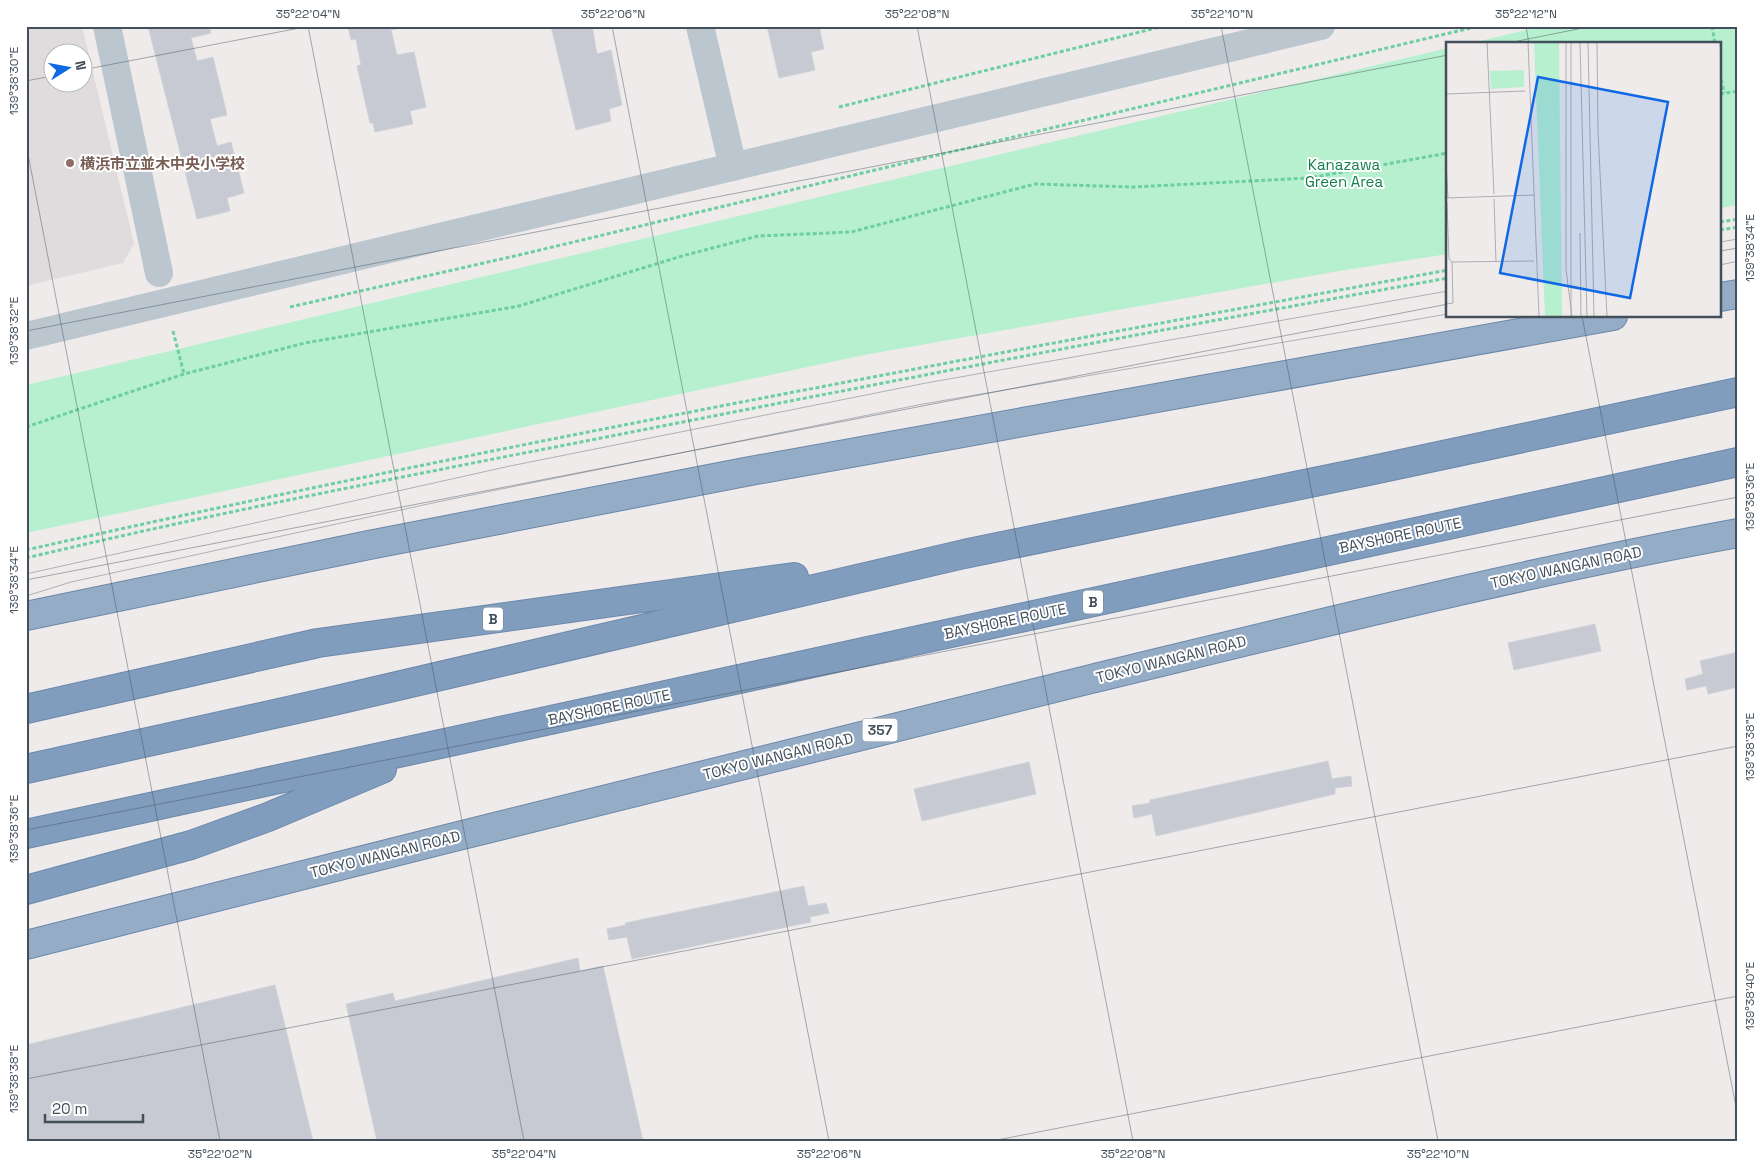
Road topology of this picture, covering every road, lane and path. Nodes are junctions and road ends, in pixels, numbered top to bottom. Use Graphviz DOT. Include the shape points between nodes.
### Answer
graph roads {
  1 [pos="107,26"];
  2 [pos="700,26"];
  3 [pos="1321,26"];
  4 [pos="1479,26"];
  5 [pos="1712,26"];
  6 [pos="1715,42"];
  7 [pos="1738,90"];
  8 [pos="1722,94"];
  9 [pos="1446,153"];
  10 [pos="733,167"];
  11 [pos="1738,219"];
  12 [pos="1722,222"];
  13 [pos="1738,227"];
  14 [pos="1722,230"];
  15 [pos="1446,270"];
  16 [pos="158,273"];
  17 [pos="1446,278"];
  18 [pos="1738,294"];
  19 [pos="1722,297"];
  20 [pos="289,307"];
  21 [pos="1602,318"];
  22 [pos="183,331"];
  23 [pos="174,333"];
  24 [pos="164,335"];
  25 [pos="26,336"];
  26 [pos="184,374"];
  27 [pos="1738,392"];
  28 [pos="26,427"];
  29 [pos="1738,462"];
  30 [pos="1738,533"];
  31 [pos="26,550"];
  32 [pos="964,554"];
  33 [pos="26,558"];
  34 [pos="26,616"];
  35 [pos="26,709"];
  36 [pos="448,742"];
  37 [pos="26,769"];
  38 [pos="26,834"];
  39 [pos="26,890"];
  40 [pos="26,945"];
  1 -- 16 [label="street"];
  2 -- 10 [label="street"];
  3 -- 10 [label="street"];
  4 -- 20 [label="path"];
  5 -- 6 [label="path"];
  7 -- 8 [label="path"];
  9 -- 26 [label="path" via="1309,178 1133,187 1035,184 851,232 758,236 519,306 305,343"];
  10 -- 25 [label="street"];
  11 -- 12 [label="path"];
  13 -- 14 [label="path"];
  15 -- 31 [label="path" via="636,422"];
  17 -- 33 [label="path" via="727,413 311,495"];
  18 -- 19 [label="highway"];
  21 -- 34 [label="highway" via="745,472"];
  22 -- 23 [label="path"];
  23 -- 24 [label="path"];
  23 -- 26 [label="path"];
  26 -- 28 [label="path"];
  27 -- 32 [label="highway, B"];
  29 -- 36 [label="highway, BAYSHORE ROUTE / B"];
  30 -- 40 [label="highway, TOKYO WANGAN ROAD / 357" via="1550,569 1381,608 891,727"];
  32 -- 35 [label="highway, B" via="318,643"];
  32 -- 37 [label="highway"];
  36 -- 38 [label="highway"];
  36 -- 39 [label="highway, B" via="268,817 191,845"];
}
